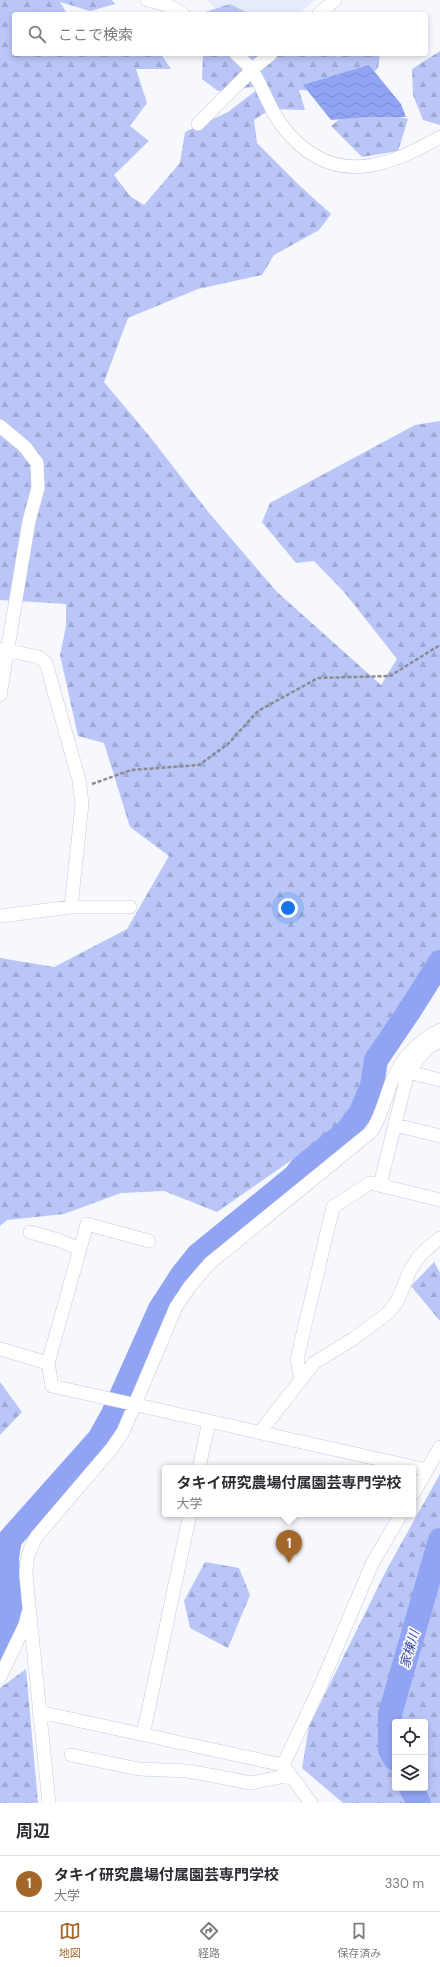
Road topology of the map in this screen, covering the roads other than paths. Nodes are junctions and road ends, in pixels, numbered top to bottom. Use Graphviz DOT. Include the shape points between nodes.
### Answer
graph roads {
  1 [pos="147,0"];
  2 [pos="335,0"];
  3 [pos="179,12"];
  4 [pos="321,12"];
  5 [pos="238,56"];
  6 [pos="269,56"];
  7 [pos="252,71"];
  8 [pos="198,124"];
  9 [pos="440,137"];
  10 [pos="0,426"];
  11 [pos="3,649"];
  12 [pos="0,695"];
  13 [pos="130,907"];
  14 [pos="71,908"];
  15 [pos="0,916"];
  16 [pos="440,1030"];
  17 [pos="440,1041"];
  18 [pos="408,1072"];
  19 [pos="440,1080"];
  20 [pos="395,1125"];
  21 [pos="440,1136"];
  22 [pos="380,1185"];
  23 [pos="440,1200"];
  24 [pos="30,1232"];
  25 [pos="440,1238"];
  26 [pos="149,1241"];
  27 [pos="80,1249"];
  28 [pos="0,1349"];
  29 [pos="48,1362"];
  30 [pos="301,1380"];
  31 [pos="134,1406"];
  32 [pos="209,1421"];
  33 [pos="260,1432"];
  34 [pos="440,1447"];
  35 [pos="200,1465"];
  36 [pos="405,1465"];
  37 [pos="416,1467"];
  38 [pos="427,1470"];
  39 [pos="416,1489"];
  40 [pos="189,1517"];
  41 [pos="399,1517"];
  42 [pos="29,1608"];
  43 [pos="0,1677"];
  44 [pos="40,1717"];
  45 [pos="143,1735"];
  46 [pos="71,1755"];
  47 [pos="286,1770"];
  48 [pos="49,1803"];
  49 [pos="311,1803"];
  1 -- 3 [label="street" via="167,5"];
  2 -- 4 [label="street"];
  5 -- 7 [label="street"];
  6 -- 7 [label="street"];
  7 -- 8 [label="street"];
  7 -- 9 [label="street" via="279,122 297,144 313,156 331,164 376,165 399,159"];
  10 -- 11 [label="street" via="25,447 36,462 38,488"];
  11 -- 12 [label="street"];
  11 -- 14 [label="street" via="39,657 46,663 79,780 82,804"];
  13 -- 14 [label="street"];
  14 -- 15 [label="street"];
  16 -- 31 [label="street" via="428,1036 411,1051 399,1067 378,1122 371,1132 210,1263 190,1286 168,1324"];
  17 -- 18 [label="street" via="427,1048"];
  18 -- 19 [label="street"];
  18 -- 20 [label="street"];
  20 -- 21 [label="street"];
  20 -- 22 [label="street"];
  22 -- 23 [label="street"];
  22 -- 30 [label="street" via="370,1183 333,1207 297,1359"];
  24 -- 27 [label="street"];
  25 -- 30 [label="street" via="421,1254 410,1270 398,1300 388,1313 314,1363"];
  26 -- 27 [label="street" via="87,1224"];
  27 -- 29 [label="street"];
  28 -- 29 [label="street"];
  29 -- 31 [label="street" via="52,1386"];
  30 -- 33 [label="street"];
  31 -- 32 [label="street"];
  31 -- 42 [label="street" via="123,1432 112,1448 37,1536 30,1548 26,1569"];
  32 -- 33 [label="street"];
  32 -- 35 [label="street"];
  33 -- 36 [label="street"];
  34 -- 38 [label="street"];
  37 -- 38 [label="street"];
  38 -- 39 [label="street"];
  40 -- 45 [label="street"];
  41 -- 47 [label="street" via="372,1564"];
  42 -- 43 [label="street"];
  42 -- 44 [label="street"];
  44 -- 45 [label="street"];
  44 -- 48 [label="street"];
  45 -- 47 [label="street"];
  46 -- 47 [label="street" via="139,1769 188,1771 251,1782"];
  47 -- 49 [label="street"];
}
